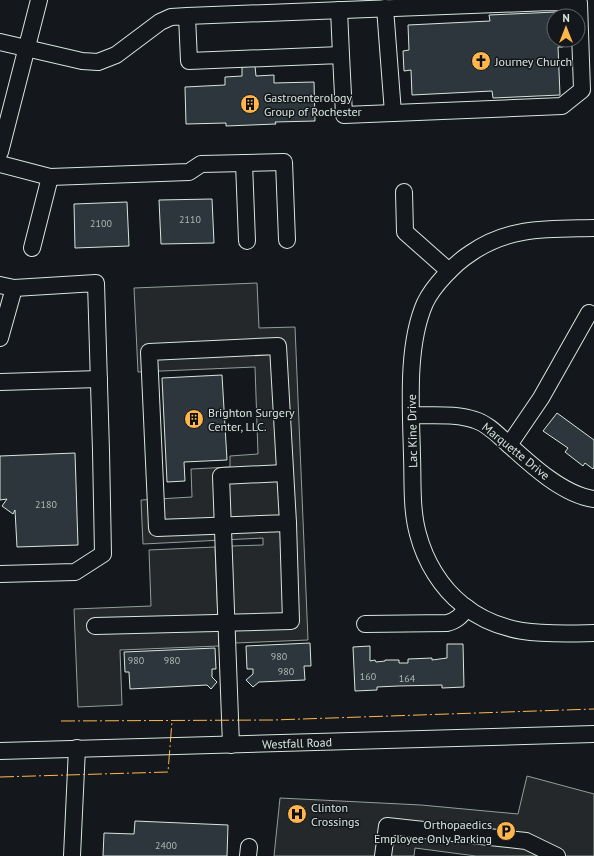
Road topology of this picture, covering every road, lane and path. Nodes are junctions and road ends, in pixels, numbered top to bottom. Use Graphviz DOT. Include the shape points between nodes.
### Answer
graph roads {
  1 [pos="39,0"];
  2 [pos="385,8"];
  3 [pos="339,10"];
  4 [pos="187,16"];
  5 [pos="0,42"];
  6 [pos="26,49"];
  7 [pos="341,55"];
  8 [pos="392,113"];
  9 [pos="0,152"];
  10 [pos="244,163"];
  11 [pos="0,164"];
  12 [pos="50,177"];
  13 [pos="404,192"];
  14 [pos="594,228"];
  15 [pos="287,240"];
  16 [pos="247,241"];
  17 [pos="32,248"];
  18 [pos="450,271"];
  19 [pos="7,286"];
  20 [pos="589,313"];
  21 [pos="0,338"];
  22 [pos="99,379"];
  23 [pos="0,382"];
  24 [pos="412,415"];
  25 [pos="509,445"];
  26 [pos="285,473"];
  27 [pos="594,498"];
  28 [pos="288,523"];
  29 [pos="223,526"];
  30 [pos="0,574"];
  31 [pos="466,608"];
  32 [pos="226,623"];
  33 [pos="365,624"];
  34 [pos="95,626"];
  35 [pos="594,633"];
  36 [pos="594,734"];
  37 [pos="231,745"];
  38 [pos="77,748"];
  39 [pos="0,751"];
  40 [pos="72,856"];
  41 [pos="383,856"];
  42 [pos="557,856"];
  1 -- 6 [label="street"];
  2 -- 3 [label="street"];
  2 -- 8 [label="street"];
  2 -- 8 [label="street" via="579,3 582,90 562,106"];
  3 -- 4 [label="street"];
  3 -- 7 [label="street"];
  4 -- 6 [label="street" via="171,17 160,22 116,55 98,62 82,62"];
  4 -- 7 [label="street" via="189,61"];
  5 -- 6 [label="street"];
  6 -- 9 [label="street"];
  7 -- 8 [label="street" via="344,115"];
  10 -- 12 [label="street" via="201,164 189,172"];
  10 -- 15 [label="street" via="284,162"];
  10 -- 16 [label="street"];
  11 -- 12 [label="street"];
  12 -- 17 [label="street"];
  13 -- 18 [label="street" via="405,232"];
  14 -- 18 [label="street, Lac Kine Drive" via="512,233 490,241 470,253"];
  18 -- 24 [label="street, Lac Kine Drive" via="426,302 419,319 412,357"];
  19 -- 21 [label="street"];
  19 -- 22 [label="street" via="96,283"];
  20 -- 25 [label="street" via="541,398"];
  22 -- 23 [label="street"];
  22 -- 30 [label="street" via="103,554 75,572"];
  24 -- 25 [label="street, Marquette Drive" via="453,416 477,420"];
  24 -- 31 [label="street, Lac Kine Drive" via="413,495 418,534 425,556 436,575 451,595"];
  25 -- 27 [label="street, Marquette Drive" via="550,479 569,490"];
  26 -- 28 [label="street"];
  26 -- 29 [label="street" via="221,476"];
  26 -- 29 [label="street" via="278,346 149,352 157,528"];
  28 -- 29 [label="street"];
  28 -- 32 [label="street" via="292,621"];
  29 -- 32 [label="street"];
  31 -- 33 [label="street" via="457,619 447,623"];
  31 -- 35 [label="street, Lac Kine Drive" via="484,619 514,630 547,634"];
  32 -- 34 [label="street"];
  32 -- 37 [label="street"];
  36 -- 37 [label="street, Westfall Road"];
  37 -- 38 [label="street, Westfall Road"];
  38 -- 39 [label="street, Westfall Road"];
  38 -- 40 [label="street"];
  41 -- 42 [label="street" via="387,826 526,841"];
}
